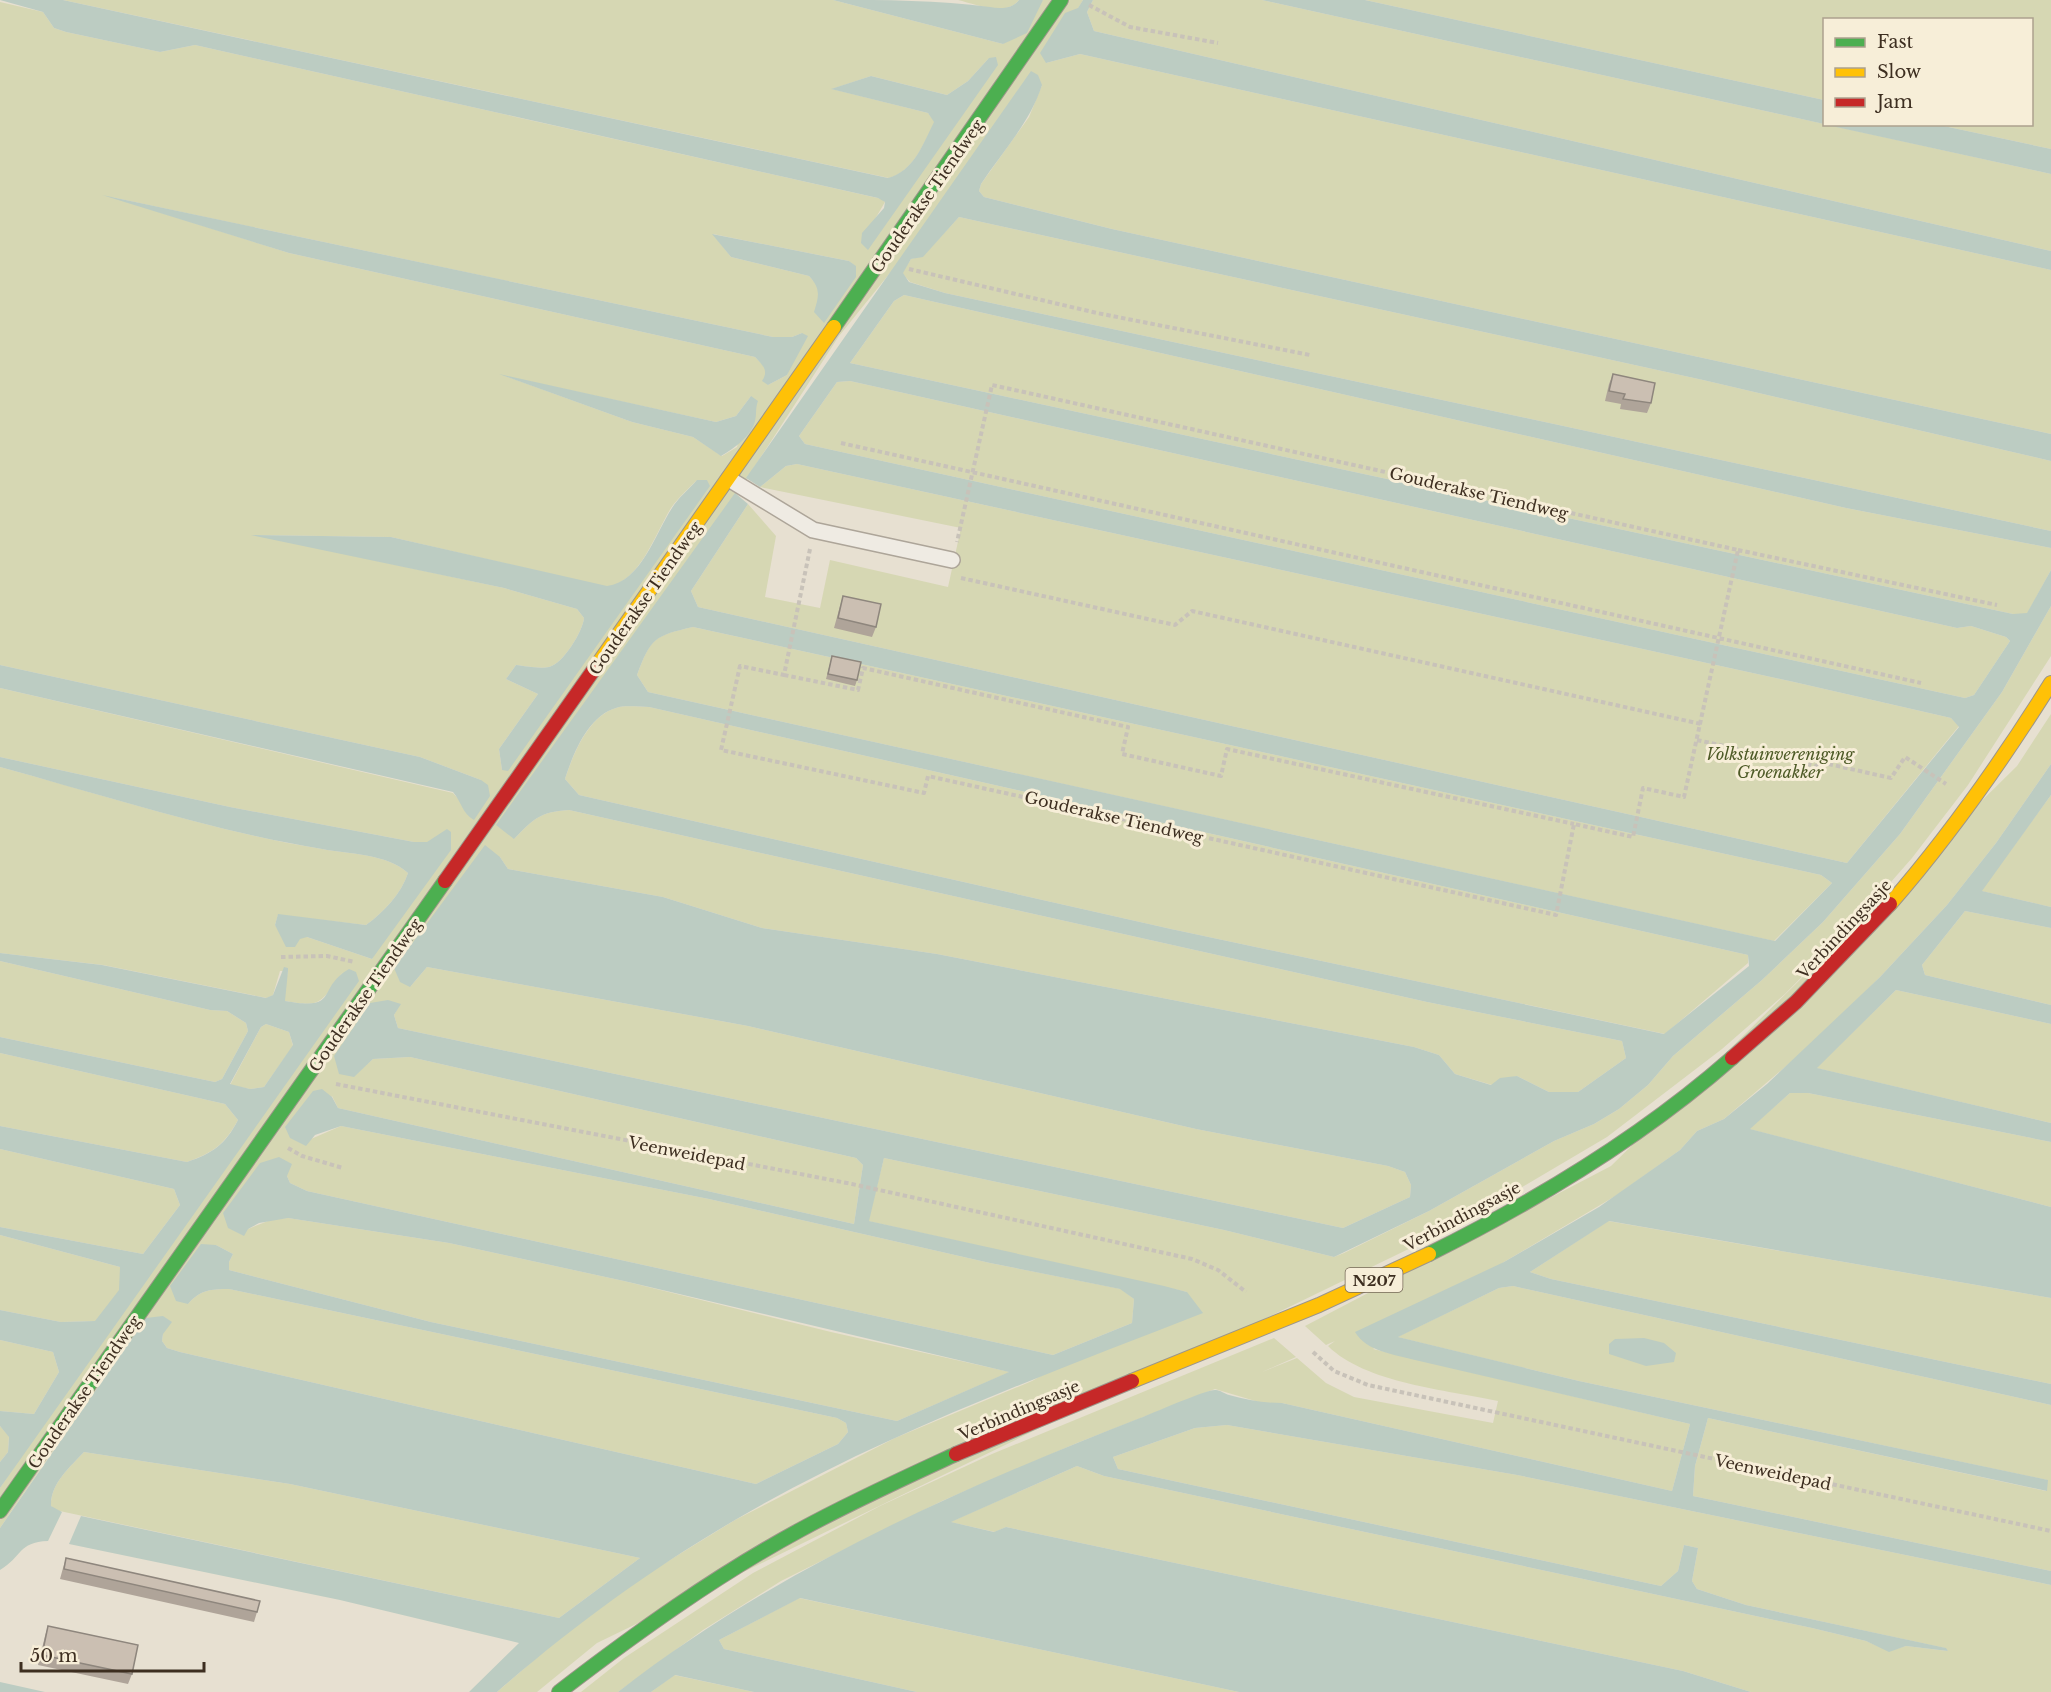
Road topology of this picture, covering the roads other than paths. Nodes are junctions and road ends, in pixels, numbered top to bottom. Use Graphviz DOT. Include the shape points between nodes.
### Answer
graph roads {
  1 [pos="1061,0"];
  2 [pos="733,480"];
  3 [pos="952,560"];
  4 [pos="2051,683"];
  5 [pos="0,1511"];
  6 [pos="559,1692"];
  1 -- 2 [label="street, Gouderakse Tiendweg"];
  2 -- 3 [label="lane" via="813,530"];
  2 -- 5 [label="street, Gouderakse Tiendweg"];
  4 -- 6 [label="street, Verbindingsasje / N207" via="1979,793 1922,869 1866,932 1796,1003 1732,1058 1614,1148 1464,1237 1381,1277 883,1486 785,1537 702,1587"];
}
